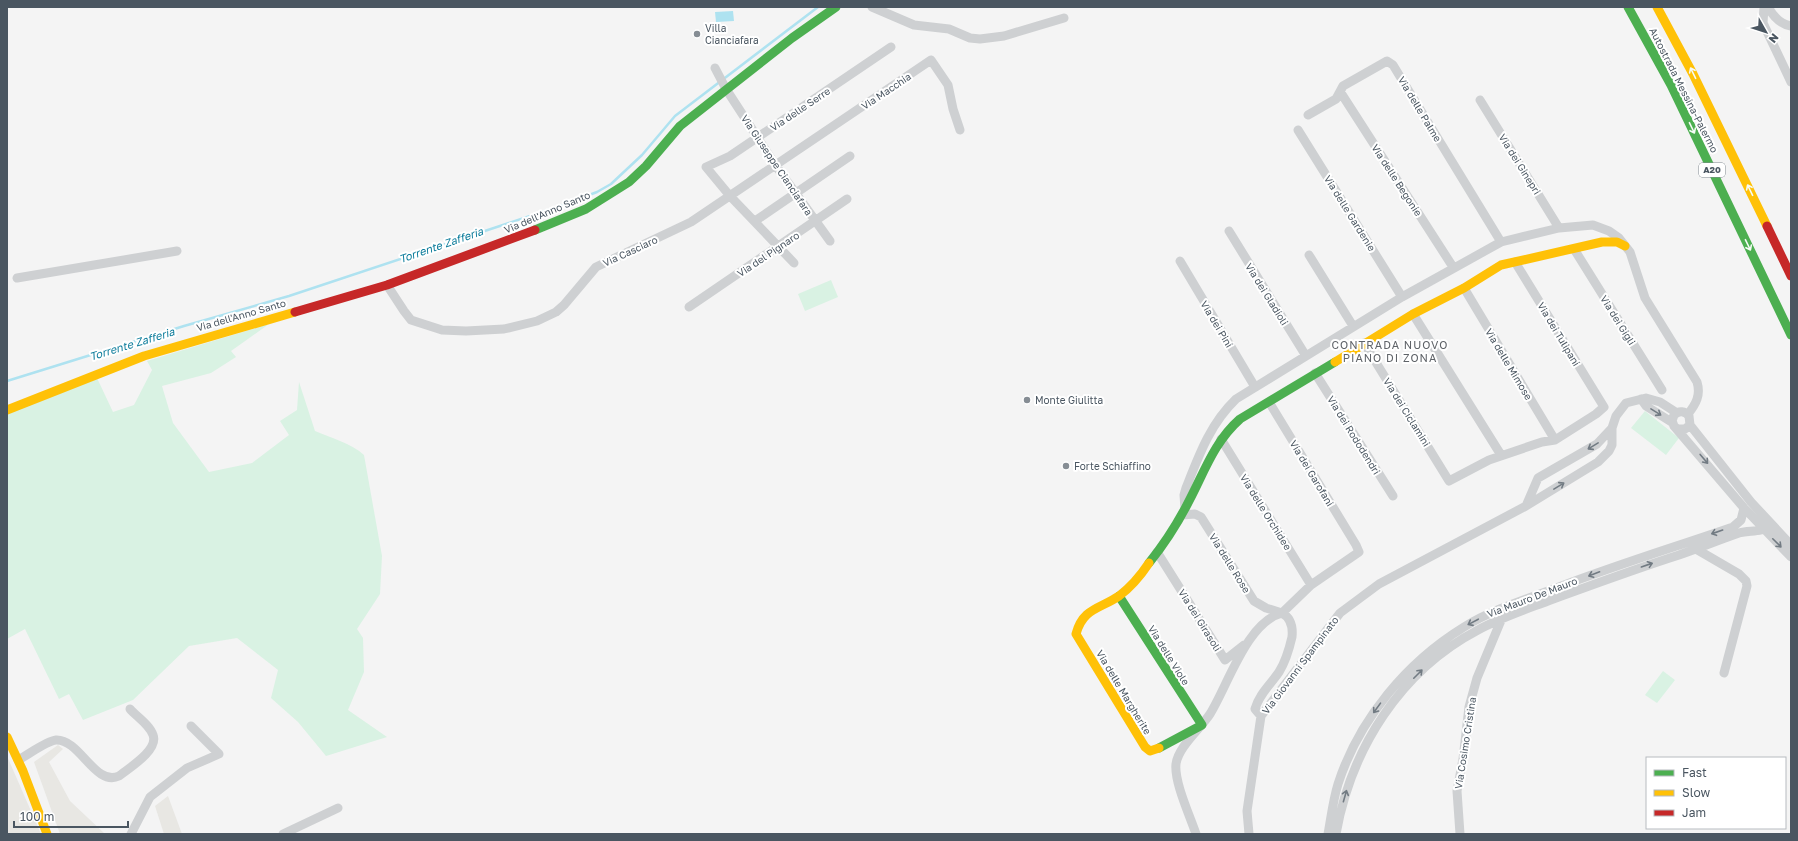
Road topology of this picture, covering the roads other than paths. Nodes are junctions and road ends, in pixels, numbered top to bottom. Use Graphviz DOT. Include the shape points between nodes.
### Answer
graph roads {
  1 [pos="836,7"];
  2 [pos="872,7"];
  3 [pos="1628,7"];
  4 [pos="1657,7"];
  5 [pos="1764,7"];
  6 [pos="1768,7"];
  7 [pos="1064,18"];
  8 [pos="1791,26"];
  9 [pos="891,46"];
  10 [pos="716,71"];
  11 [pos="1791,82"];
  12 [pos="725,88"];
  13 [pos="1341,93"];
  14 [pos="1480,100"];
  15 [pos="1308,115"];
  16 [pos="960,130"];
  17 [pos="1298,130"];
  18 [pos="758,138"];
  19 [pos="850,156"];
  20 [pos="776,166"];
  21 [pos="796,193"];
  22 [pos="730,196"];
  23 [pos="848,199"];
  24 [pos="755,221"];
  25 [pos="816,222"];
  26 [pos="1559,228"];
  27 [pos="1229,232"];
  28 [pos="830,241"];
  29 [pos="1500,242"];
  30 [pos="1625,246"];
  31 [pos="779,247"];
  32 [pos="1574,249"];
  33 [pos="177,251"];
  34 [pos="1309,255"];
  35 [pos="1180,261"];
  36 [pos="1515,262"];
  37 [pos="794,263"];
  38 [pos="1453,267"];
  39 [pos="1791,276"];
  40 [pos="17,278"];
  41 [pos="387,285"];
  42 [pos="1464,288"];
  43 [pos="1402,296"];
  44 [pos="689,307"];
  45 [pos="1413,314"];
  46 [pos="1353,326"];
  47 [pos="1791,335"];
  48 [pos="1364,343"];
  49 [pos="1306,356"];
  50 [pos="1315,372"];
  51 [pos="1255,387"];
  52 [pos="1662,390"];
  53 [pos="1642,399"];
  54 [pos="1269,402"];
  55 [pos="7,410"];
  56 [pos="1677,413"];
  57 [pos="1688,414"];
  58 [pos="1690,425"];
  59 [pos="1676,426"];
  60 [pos="1612,428"];
  61 [pos="1221,439"];
  62 [pos="1555,440"];
  63 [pos="1501,455"];
  64 [pos="1393,496"];
  65 [pos="1747,505"];
  66 [pos="1526,506"];
  67 [pos="1183,512"];
  68 [pos="1767,528"];
  69 [pos="1791,546"];
  70 [pos="1696,549"];
  71 [pos="1157,552"];
  72 [pos="1791,557"];
  73 [pos="1311,585"];
  74 [pos="1119,596"];
  75 [pos="1282,613"];
  76 [pos="1500,614"];
  77 [pos="1251,640"];
  78 [pos="1724,673"];
  79 [pos="130,709"];
  80 [pos="1261,716"];
  81 [pos="1202,725"];
  82 [pos="191,726"];
  83 [pos="7,737"];
  84 [pos="18,760"];
  85 [pos="338,808"];
  86 [pos="47,834"];
  87 [pos="131,834"];
  88 [pos="283,834"];
  89 [pos="1196,834"];
  90 [pos="1249,834"];
  91 [pos="1328,834"];
  92 [pos="1336,834"];
  93 [pos="1460,834"];
  1 -- 12 [label="main road, Via dell'Anno Santo"];
  2 -- 7 [label="street" via="914,25 950,29 970,38 980,39 1004,36"];
  3 -- 47 [label="main road, Autostrada Messina-Palermo / A20, one-way" via="1671,85"];
  39 -- 4 [label="main road, Autostrada Messina-Palermo / A20, one-way" via="1694,74"];
  5 -- 11 [label="street" via="1763,23"];
  6 -- 8 [label="street" via="1784,25"];
  9 -- 18 [label="street, Via delle Serre"];
  10 -- 12 [label="street, Via Giuseppe Cianciafara"];
  12 -- 18 [label="street, Via Giuseppe Cianciafara"];
  12 -- 41 [label="main road, Via dell'Anno Santo" via="680,126 638,175 606,198 586,209 522,235"];
  13 -- 15 [label="street, Via delle Palme" via="1336,99"];
  13 -- 29 [label="street, Via delle Palme" via="1343,86 1387,61 1393,65"];
  13 -- 38 [label="street, Via delle Begonie"];
  14 -- 26 [label="street, Via dei Ginepri"];
  16 -- 20 [label="street, Via Macchia" via="948,85 931,60"];
  17 -- 43 [label="street, Via delle Gardenie"];
  18 -- 20 [label="street, Via Giuseppe Cianciafara"];
  18 -- 22 [label="street, Via delle Serre" via="730,156 706,167"];
  19 -- 21 [label="street"];
  20 -- 21 [label="street, Via Giuseppe Cianciafara"];
  20 -- 22 [label="street, Via Casciaro"];
  21 -- 24 [label="street"];
  21 -- 25 [label="street, Via Giuseppe Cianciafara"];
  22 -- 24 [label="street"];
  22 -- 41 [label="street, Via Casciaro" via="683,226 600,265 564,305 552,314 529,323 504,329 442,330 407,316"];
  23 -- 25 [label="street, Via del Pignaro"];
  24 -- 31 [label="street"];
  25 -- 28 [label="street, Via Giuseppe Cianciafara"];
  25 -- 31 [label="street, Via del Pignaro"];
  26 -- 29 [label="street"];
  26 -- 30 [label="street" via="1593,225 1610,231"];
  27 -- 49 [label="street, Via dei Gladioli"];
  29 -- 38 [label="street"];
  30 -- 32 [label="main road" via="1610,241"];
  30 -- 57 [label="street" via="1634,261 1645,298 1697,382 1699,394"];
  31 -- 37 [label="street"];
  31 -- 44 [label="street, Via del Pignaro"];
  32 -- 36 [label="main road"];
  32 -- 52 [label="street, Via dei Gigli"];
  33 -- 40 [label="street"];
  34 -- 46 [label="street"];
  35 -- 51 [label="street, Via dei Pini"];
  36 -- 42 [label="main road" via="1501,265"];
  36 -- 62 [label="street, Via dei Tulipani" via="1604,407"];
  38 -- 43 [label="street"];
  41 -- 55 [label="main road, Via dell'Anno Santo" via="144,356"];
  42 -- 45 [label="main road"];
  42 -- 62 [label="street, Via delle Mimose"];
  43 -- 46 [label="street"];
  45 -- 48 [label="main road"];
  45 -- 63 [label="street"];
  46 -- 49 [label="street"];
  48 -- 50 [label="main road"];
  48 -- 63 [label="street, Via dei Ciclamini" via="1450,481"];
  49 -- 51 [label="street"];
  50 -- 54 [label="main road"];
  50 -- 64 [label="street, Via dei Rododendri"];
  51 -- 67 [label="street" via="1225,409 1208,435 1186,488"];
  53 -- 56 [label="street" via="1654,399"];
  53 -- 59 [label="street, one-way" via="1650,409"];
  53 -- 60 [label="street, Via Giovanni Spampinato" via="1626,403 1616,416"];
  54 -- 61 [label="main road" via="1240,419"];
  54 -- 73 [label="street, Via dei Garofani" via="1359,552"];
  56 -- 57 [label="street"];
  56 -- 59 [label="street" via="1673,418"];
  57 -- 58 [label="street"];
  58 -- 59 [label="street" via="1685,429"];
  58 -- 65 [label="street"];
  59 -- 65 [label="street, one-way"];
  60 -- 66 [label="street, Via Giovanni Spampinato, one-way" via="1597,444 1538,478"];
  66 -- 60 [label="street, Via Giovanni Spampinato, one-way" via="1606,455 1612,445"];
  61 -- 67 [label="main road" via="1213,449"];
  61 -- 73 [label="street, Via delle Orchidee"];
  62 -- 63 [label="street"];
  65 -- 68 [label="street"];
  65 -- 76 [label="street, Via Mauro De Mauro, one-way" via="1741,520 1733,527 1603,570"];
  66 -- 80 [label="street, Via Giovanni Spampinato" via="1379,584 1350,605 1340,613"];
  67 -- 71 [label="main road"];
  67 -- 75 [label="street, Via delle Rose" via="1201,516 1254,601"];
  68 -- 69 [label="street"];
  68 -- 70 [label="street, Via Mauro De Mauro" via="1742,533"];
  68 -- 72 [label="street, one-way"];
  76 -- 70 [label="street, Via Mauro De Mauro, one-way"];
  70 -- 78 [label="street" via="1739,574 1746,581 1747,586"];
  71 -- 74 [label="main road" via="1141,574"];
  71 -- 77 [label="street, Via dei Girasoli" via="1225,660"];
  73 -- 75 [label="street"];
  74 -- 81 [label="main road, Via delle Viole"];
  74 -- 81 [label="main road, Via delle Margherite" via="1084,615 1077,624 1076,634 1145,747 1155,750"];
  75 -- 77 [label="street" via="1273,615"];
  75 -- 80 [label="street" via="1288,617 1293,630 1289,654 1257,702 1255,709"];
  76 -- 91 [label="street, Via Mauro De Mauro, one-way" via="1465,626 1443,641 1386,696 1357,739 1346,764 1338,784"];
  92 -- 76 [label="street, Via Mauro De Mauro, one-way" via="1350,779 1376,725 1417,676 1437,657"];
  76 -- 93 [label="street, Via Cosimo Cristina" via="1469,707 1457,791"];
  77 -- 81 [label="street"];
  79 -- 84 [label="street" via="153,733 154,742 149,752 113,779 107,778 69,743 61,740 55,740"];
  80 -- 90 [label="street, Via Giovanni Spampinato" via="1247,812"];
  81 -- 89 [label="street" via="1189,738 1176,763 1180,787"];
  82 -- 87 [label="street" via="219,754 187,768 150,797"];
  83 -- 84 [label="main road"];
  84 -- 86 [label="main road"];
  85 -- 88 [label="street"];
}
